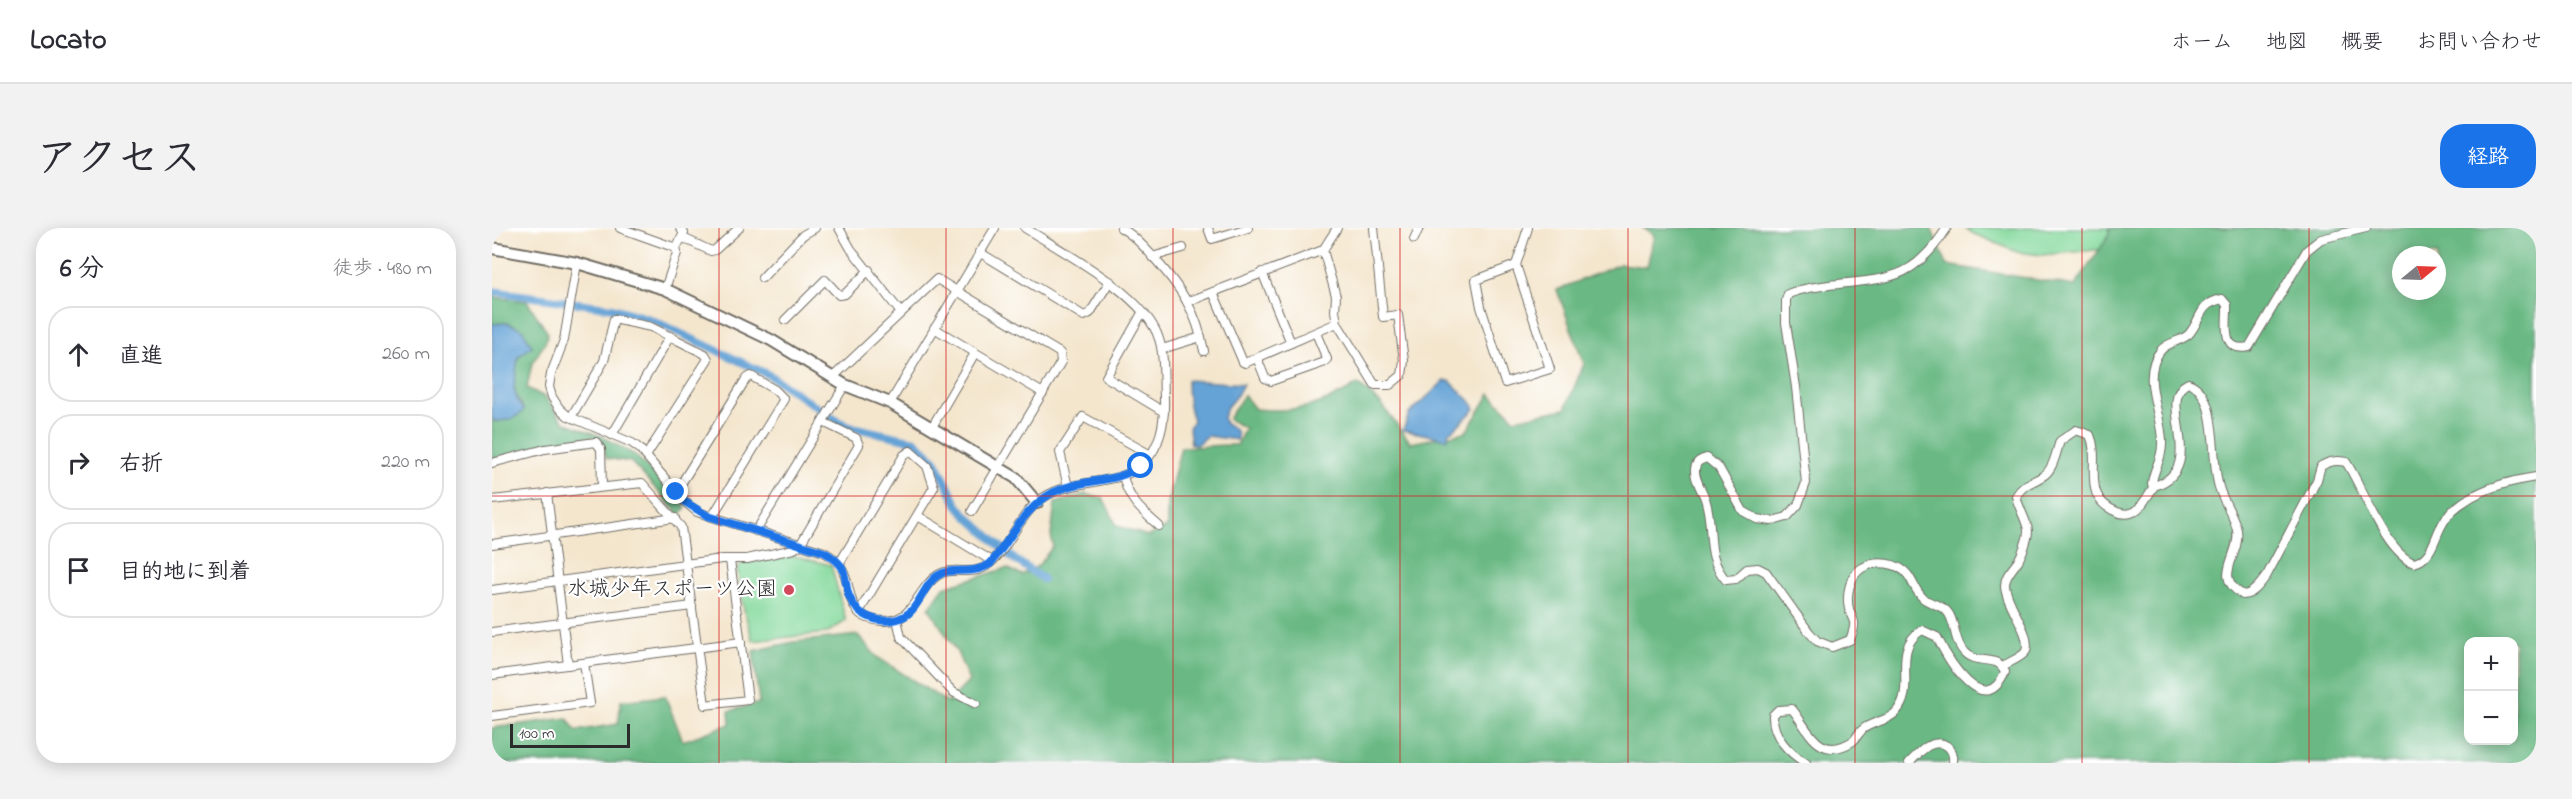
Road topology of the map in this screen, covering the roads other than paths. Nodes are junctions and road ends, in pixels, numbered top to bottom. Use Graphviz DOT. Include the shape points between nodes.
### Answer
graph roads {
  1 [pos="620,228"];
  2 [pos="680,228"];
  3 [pos="739,228"];
  4 [pos="815,228"];
  5 [pos="839,228"];
  6 [pos="995,228"];
  7 [pos="1024,228"];
  8 [pos="1120,228"];
  9 [pos="1208,228"];
  10 [pos="1248,228"];
  11 [pos="1337,228"];
  12 [pos="1374,228"];
  13 [pos="1419,228"];
  14 [pos="1528,228"];
  15 [pos="1947,228"];
  16 [pos="2366,228"];
  17 [pos="683,238"];
  18 [pos="1414,239"];
  19 [pos="492,248"];
  20 [pos="676,248"];
  21 [pos="1183,248"];
  22 [pos="1323,250"];
  23 [pos="979,252"];
  24 [pos="1152,257"];
  25 [pos="577,263"];
  26 [pos="1516,265"];
  27 [pos="869,270"];
  28 [pos="1262,272"];
  29 [pos="762,278"];
  30 [pos="1110,281"];
  31 [pos="665,289"];
  32 [pos="956,290"];
  33 [pos="1212,292"];
  34 [pos="1187,302"];
  35 [pos="901,312"];
  36 [pos="1142,313"];
  37 [pos="785,320"];
  38 [pos="1337,323"];
  39 [pos="934,328"];
  40 [pos="1316,333"];
  41 [pos="670,336"];
  42 [pos="1201,338"];
  43 [pos="1291,343"];
  44 [pos="1162,349"];
  45 [pos="1204,351"];
  46 [pos="975,353"];
  47 [pos="1259,357"];
  48 [pos="832,378"];
  49 [pos="845,385"];
  50 [pos="1043,393"];
  51 [pos="890,403"];
  52 [pos="1164,412"];
  53 [pos="571,417"];
  54 [pos="823,422"];
  55 [pos="932,427"];
  56 [pos="612,435"];
  57 [pos="1149,454"];
  58 [pos="646,456"];
  59 [pos="492,463"];
  60 [pos="1000,467"];
  61 [pos="1123,476"];
  62 [pos="2536,477"];
  63 [pos="602,486"];
  64 [pos="2154,486"];
  65 [pos="1068,487"];
  66 [pos="676,492"];
  67 [pos="547,493"];
  68 [pos="492,500"];
  69 [pos="1036,503"];
  70 [pos="972,511"];
  71 [pos="918,516"];
  72 [pos="675,518"];
  73 [pos="712,518"];
  74 [pos="1159,526"];
  75 [pos="756,531"];
  76 [pos="552,536"];
  77 [pos="492,544"];
  78 [pos="800,545"];
  79 [pos="730,560"];
  80 [pos="992,561"];
  81 [pos="687,564"];
  82 [pos="838,564"];
  83 [pos="558,581"];
  84 [pos="492,590"];
  85 [pos="692,606"];
  86 [pos="859,612"];
  87 [pos="897,619"];
  88 [pos="562,623"];
  89 [pos="492,632"];
  90 [pos="741,642"];
  91 [pos="698,648"];
  92 [pos="584,663"];
  93 [pos="568,665"];
  94 [pos="2003,666"];
  95 [pos="492,675"];
  96 [pos="976,704"];
  97 [pos="492,716"];
  98 [pos="1806,763"];
  99 [pos="1909,763"];
  100 [pos="1953,763"];
  1 -- 20 [label="street"];
  2 -- 17 [label="street"];
  3 -- 17 [label="street" via="711,251"];
  4 -- 29 [label="street" via="803,235"];
  5 -- 27 [label="street" via="846,244"];
  6 -- 23 [label="street"];
  7 -- 30 [label="street"];
  8 -- 24 [label="street" via="1129,232"];
  9 -- 10 [label="street" via="1212,239"];
  11 -- 22 [label="street"];
  12 -- 38 [label="street" via="1383,317 1398,315 1402,375 1390,385 1375,385"];
  13 -- 18 [label="street"];
  14 -- 26 [label="street"];
  15 -- 94 [label="street" via="1919,264 1893,278 1788,294 1786,323 1805,492 1787,517 1757,519 1743,511 1719,468 1707,458 1699,460 1695,473 1710,511 1716,569 1726,580 1736,579 1747,569 1766,572 1817,641 1832,647 1850,640 1854,621 1848,598 1853,578 1862,568 1883,562 1899,567 1925,600 1945,608 1965,654"];
  16 -- 64 [label="street" via="2321,239 2307,250 2249,347 2233,345 2228,338 2227,305 2222,299 2199,313 2188,335 2162,349 2153,364 2152,389 2162,441 2162,459 2152,474"];
  17 -- 20 [label="street"];
  19 -- 25 [label="street"];
  20 -- 31 [label="street"];
  21 -- 24 [label="street"];
  22 -- 28 [label="street"];
  22 -- 38 [label="street" via="1336,296"];
  23 -- 30 [label="street" via="1084,316 1090,313"];
  23 -- 32 [label="street"];
  24 -- 34 [label="street"];
  25 -- 31 [label="street"];
  25 -- 53 [label="street" via="564,340 549,387 559,408"];
  26 -- 26 [label="street" via="1476,280 1505,384 1550,369"];
  27 -- 35 [label="street"];
  27 -- 37 [label="street" via="845,294 839,295 825,280"];
  28 -- 33 [label="street"];
  28 -- 43 [label="street"];
  30 -- 36 [label="street"];
  31 -- 48 [label="street" via="771,340"];
  32 -- 35 [label="street" via="937,279"];
  32 -- 39 [label="street"];
  32 -- 50 [label="street" via="1060,353 1061,362"];
  33 -- 34 [label="street"];
  33 -- 47 [label="street" via="1243,362"];
  34 -- 42 [label="street"];
  35 -- 48 [label="street"];
  36 -- 44 [label="street" via="1155,330"];
  36 -- 52 [label="street" via="1106,377"];
  38 -- 40 [label="street"];
  39 -- 46 [label="street"];
  39 -- 51 [label="street"];
  40 -- 43 [label="street"];
  40 -- 47 [label="street" via="1325,362 1271,381 1265,378"];
  41 -- 53 [label="street" via="643,324 614,319 604,361"];
  41 -- 56 [label="street"];
  41 -- 58 [label="street" via="708,358"];
  42 -- 44 [label="street"];
  42 -- 45 [label="street"];
  43 -- 47 [label="street"];
  44 -- 52 [label="street"];
  46 -- 50 [label="street"];
  46 -- 55 [label="street"];
  48 -- 49 [label="street"];
  49 -- 51 [label="street"];
  49 -- 54 [label="street"];
  50 -- 60 [label="street"];
  51 -- 55 [label="street"];
  52 -- 57 [label="street" via="1162,433"];
  53 -- 56 [label="street"];
  54 -- 75 [label="street"];
  54 -- 78 [label="street" via="856,438 859,446"];
  55 -- 60 [label="street"];
  56 -- 58 [label="street" via="632,443"];
  57 -- 61 [label="street" via="1141,466"];
  57 -- 65 [label="street" via="1083,417 1060,452"];
  58 -- 66 [label="street"];
  59 -- 63 [label="street" via="545,449 596,442 601,449"];
  60 -- 69 [label="street" via="1016,478"];
  60 -- 70 [label="street"];
  61 -- 65 [label="street"];
  61 -- 74 [label="street" via="1132,501"];
  62 -- 64 [label="street" via="2490,489 2459,505 2444,521 2426,558 2414,562 2400,554 2363,497 2346,462 2329,462 2321,466 2267,575 2247,595 2229,585 2227,577 2237,530 2219,487 2208,402 2196,385 2188,383 2178,393 2182,454 2178,466 2163,483"];
  63 -- 67 [label="street"];
  63 -- 72 [label="street" via="639,481"];
  64 -- 94 [label="street" via="2139,509 2129,514 2106,507 2095,489 2090,435 2076,430 2060,441 2044,476 2026,483 2016,496 2028,534 2005,585 2026,647 2022,656"];
  65 -- 69 [label="street"];
  66 -- 73 [label="street" via="698,512"];
  66 -- 73 [label="street" via="746,379 751,376 775,390 784,399"];
  67 -- 68 [label="street"];
  67 -- 76 [label="street"];
  69 -- 80 [label="street"];
  71 -- 80 [label="street"];
  71 -- 82 [label="street" via="935,484 927,466 907,451"];
  71 -- 86 [label="street"];
  72 -- 76 [label="street"];
  72 -- 81 [label="street" via="681,527"];
  73 -- 75 [label="street"];
  75 -- 78 [label="street"];
  76 -- 77 [label="street"];
  76 -- 83 [label="street"];
  78 -- 79 [label="street" via="788,552"];
  78 -- 82 [label="street" via="824,552"];
  79 -- 81 [label="street"];
  79 -- 90 [label="street"];
  80 -- 87 [label="street" via="980,570 938,575 909,612"];
  81 -- 83 [label="street"];
  81 -- 85 [label="street"];
  82 -- 86 [label="street" via="848,595"];
  83 -- 84 [label="street"];
  83 -- 88 [label="street"];
  85 -- 88 [label="street"];
  85 -- 91 [label="street"];
  86 -- 87 [label="street" via="874,619"];
  87 -- 96 [label="street" via="901,637 953,692"];
  88 -- 89 [label="street"];
  88 -- 93 [label="street"];
  90 -- 91 [label="street"];
  90 -- 91 [label="street" via="748,700 705,705"];
  91 -- 92 [label="street"];
  92 -- 93 [label="street"];
  92 -- 97 [label="street" via="590,703"];
  93 -- 95 [label="street"];
  94 -- 98 [label="street" via="2005,672 1995,688 1978,690 1961,677 1937,637 1922,630 1907,644 1907,673 1902,701 1895,713 1862,729 1854,740 1839,748 1824,748 1812,741 1792,709 1778,710 1773,715 1772,727 1780,740"];
  99 -- 100 [label="street" via="1927,746 1946,744 1954,754"];
}
